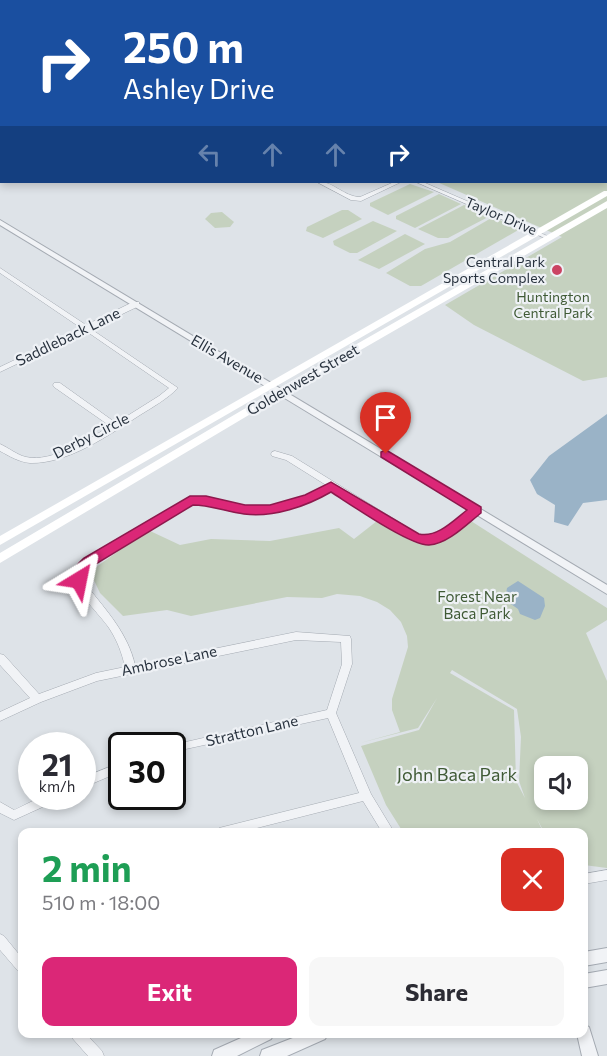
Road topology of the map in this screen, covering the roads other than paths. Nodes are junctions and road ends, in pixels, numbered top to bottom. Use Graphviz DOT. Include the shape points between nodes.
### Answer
graph roads {
  1 [pos="322,183"];
  2 [pos="396,183"];
  3 [pos="421,183"];
  4 [pos="607,193"];
  5 [pos="607,203"];
  6 [pos="0,222"];
  7 [pos="538,232"];
  8 [pos="549,237"];
  9 [pos="0,270"];
  10 [pos="136,304"];
  11 [pos="88,328"];
  12 [pos="0,360"];
  13 [pos="4,368"];
  14 [pos="57,385"];
  15 [pos="277,388"];
  16 [pos="114,425"];
  17 [pos="0,447"];
  18 [pos="275,454"];
  19 [pos="331,486"];
  20 [pos="476,510"];
  21 [pos="0,541"];
  22 [pos="0,559"];
  23 [pos="607,590"];
  24 [pos="0,658"];
  25 [pos="131,669"];
  26 [pos="37,699"];
  27 [pos="331,713"];
  28 [pos="0,717"];
  29 [pos="186,745"];
  30 [pos="366,796"];
  31 [pos="0,807"];
  32 [pos="25,810"];
  33 [pos="240,828"];
  34 [pos="386,828"];
  35 [pos="607,875"];
  36 [pos="588,878"];
  37 [pos="0,940"];
  38 [pos="607,955"];
  39 [pos="588,958"];
  40 [pos="18,962"];
  41 [pos="607,977"];
  42 [pos="588,980"];
  43 [pos="81,1038"];
  44 [pos="258,1038"];
  45 [pos="311,1038"];
  46 [pos="586,1038"];
  47 [pos="97,1056"];
  48 [pos="220,1056"];
  49 [pos="268,1056"];
  50 [pos="590,1056"];
  1 -- 2 [label="street" via="353,199 362,199"];
  3 -- 7 [label="street, Taylor Drive"];
  4 -- 7 [label="main road, Goldenwest Street"];
  5 -- 8 [label="main road, Goldenwest Street"];
  6 -- 10 [label="street, Ellis Avenue"];
  7 -- 8 [label="street, Taylor Drive"];
  7 -- 15 [label="main road, Goldenwest Street"];
  8 -- 15 [label="main road, Goldenwest Street"];
  9 -- 11 [label="street"];
  10 -- 11 [label="street, Saddleback Lane"];
  10 -- 15 [label="street, Ellis Avenue"];
  11 -- 13 [label="street, Saddleback Lane"];
  11 -- 16 [label="street, Derby Circle" via="172,384 170,393"];
  12 -- 13 [label="street"];
  14 -- 16 [label="street"];
  15 -- 20 [label="street, Ellis Avenue"];
  15 -- 21 [label="main road, Goldenwest Street"];
  15 -- 22 [label="main road, Goldenwest Street"];
  16 -- 17 [label="street, Derby Circle" via="81,445 43,460 27,460"];
  18 -- 19 [label="street" via="289,458"];
  19 -- 20 [label="street" via="421,540 435,540"];
  19 -- 25 [label="street" via="309,499 270,509 245,510 190,501 80,570 83,588 119,630"];
  20 -- 23 [label="street, Ellis Avenue"];
  24 -- 26 [label="street"];
  25 -- 26 [label="street, Ambrose Lane" via="96,677"];
  25 -- 27 [label="street, Ambrose Lane" via="296,636 346,639 347,664"];
  26 -- 28 [label="street, Ambrose Lane"];
  27 -- 29 [label="street, Stratton Lane"];
  27 -- 30 [label="street"];
  30 -- 33 [label="street"];
  30 -- 34 [label="street"];
  31 -- 32 [label="street" via="14,815"];
  35 -- 36 [label="street"];
  37 -- 40 [label="street"];
  38 -- 39 [label="street"];
  41 -- 42 [label="street"];
  43 -- 47 [label="street"];
  44 -- 48 [label="street"];
  45 -- 49 [label="street"];
  46 -- 50 [label="street"];
}
